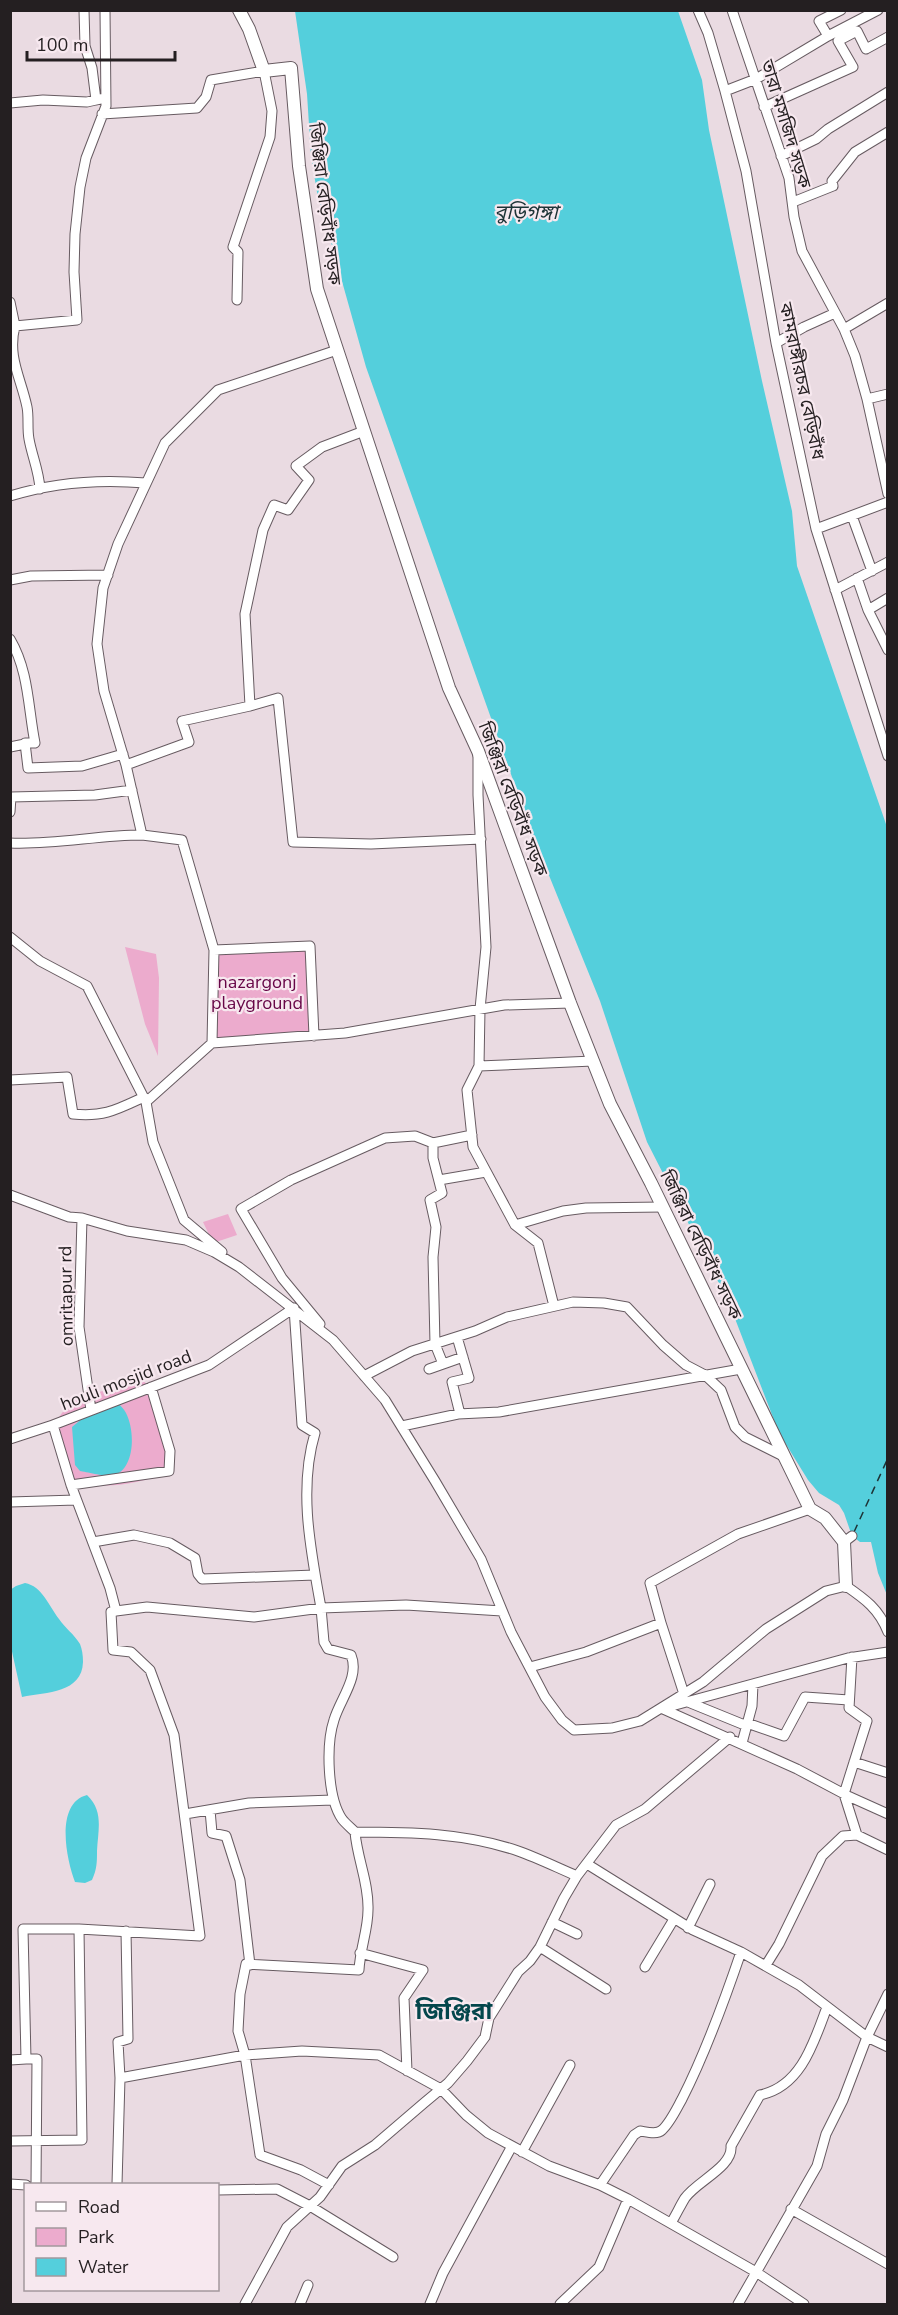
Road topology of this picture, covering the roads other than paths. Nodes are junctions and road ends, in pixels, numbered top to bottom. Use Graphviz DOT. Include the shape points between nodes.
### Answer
graph roads {
  1 [pos="84,10"];
  2 [pos="105,10"];
  3 [pos="239,10"];
  4 [pos="698,10"];
  5 [pos="732,10"];
  6 [pos="814,10"];
  7 [pos="841,10"];
  8 [pos="878,10"];
  9 [pos="819,21"];
  10 [pos="828,36"];
  11 [pos="888,38"];
  12 [pos="264,71"];
  13 [pos="756,79"];
  14 [pos="725,91"];
  15 [pos="888,92"];
  16 [pos="100,99"];
  17 [pos="10,104"];
  18 [pos="764,107"];
  19 [pos="102,114"];
  20 [pos="888,132"];
  21 [pos="781,156"];
  22 [pos="792,202"];
  23 [pos="237,300"];
  24 [pos="10,302"];
  25 [pos="887,305"];
  26 [pos="835,313"];
  27 [pos="15,326"];
  28 [pos="844,329"];
  29 [pos="776,344"];
  30 [pos="337,350"];
  31 [pos="888,394"];
  32 [pos="867,399"];
  33 [pos="364,431"];
  34 [pos="888,444"];
  35 [pos="878,449"];
  36 [pos="147,483"];
  37 [pos="40,489"];
  38 [pos="888,494"];
  39 [pos="10,496"];
  40 [pos="888,502"];
  41 [pos="852,516"];
  42 [pos="816,529"];
  43 [pos="888,562"];
  44 [pos="872,571"];
  45 [pos="108,575"];
  46 [pos="857,578"];
  47 [pos="10,580"];
  48 [pos="835,590"];
  49 [pos="888,598"];
  50 [pos="868,610"];
  51 [pos="10,639"];
  52 [pos="888,650"];
  53 [pos="250,706"];
  54 [pos="883,721"];
  55 [pos="25,744"];
  56 [pos="886,744"];
  57 [pos="10,747"];
  58 [pos="478,751"];
  59 [pos="123,754"];
  60 [pos="888,756"];
  61 [pos="126,765"];
  62 [pos="132,790"];
  63 [pos="10,812"];
  64 [pos="142,835"];
  65 [pos="481,839"];
  66 [pos="10,843"];
  67 [pos="10,937"];
  68 [pos="214,950"];
  69 [pos="570,1003"];
  70 [pos="480,1009"];
  71 [pos="314,1036"];
  72 [pos="212,1043"];
  73 [pos="593,1061"];
  74 [pos="479,1066"];
  75 [pos="10,1080"];
  76 [pos="145,1100"];
  77 [pos="472,1135"];
  78 [pos="433,1143"];
  79 [pos="486,1172"];
  80 [pos="439,1180"];
  81 [pos="10,1195"];
  82 [pos="663,1207"];
  83 [pos="82,1218"];
  84 [pos="515,1225"];
  85 [pos="239,1267"];
  86 [pos="554,1306"];
  87 [pos="294,1308"];
  88 [pos="458,1337"];
  89 [pos="333,1340"];
  90 [pos="435,1344"];
  91 [pos="463,1357"];
  92 [pos="443,1364"];
  93 [pos="429,1369"];
  94 [pos="741,1369"];
  95 [pos="705,1375"];
  96 [pos="364,1376"];
  97 [pos="151,1387"];
  98 [pos="91,1410"];
  99 [pos="460,1414"];
  100 [pos="53,1425"];
  101 [pos="402,1426"];
  102 [pos="10,1439"];
  103 [pos="783,1456"];
  104 [pos="71,1485"];
  105 [pos="76,1500"];
  106 [pos="10,1502"];
  107 [pos="810,1509"];
  108 [pos="93,1542"];
  109 [pos="315,1575"];
  110 [pos="846,1586"];
  111 [pos="321,1608"];
  112 [pos="116,1611"];
  113 [pos="502,1611"];
  114 [pos="661,1623"];
  115 [pos="888,1632"];
  116 [pos="888,1652"];
  117 [pos="852,1657"];
  118 [pos="530,1667"];
  119 [pos="753,1684"];
  120 [pos="686,1698"];
  121 [pos="849,1700"];
  122 [pos="663,1709"];
  123 [pos="747,1724"];
  124 [pos="730,1737"];
  125 [pos="742,1743"];
  126 [pos="854,1762"];
  127 [pos="888,1773"];
  128 [pos="844,1794"];
  129 [pos="333,1800"];
  130 [pos="210,1810"];
  131 [pos="185,1814"];
  132 [pos="888,1814"];
  133 [pos="355,1832"];
  134 [pos="857,1835"];
  135 [pos="888,1850"];
  136 [pos="587,1864"];
  137 [pos="577,1876"];
  138 [pos="710,1884"];
  139 [pos="674,1919"];
  140 [pos="552,1922"];
  141 [pos="688,1928"];
  142 [pos="79,1929"];
  143 [pos="126,1931"];
  144 [pos="577,1934"];
  145 [pos="540,1947"];
  146 [pos="741,1952"];
  147 [pos="360,1953"];
  148 [pos="250,1965"];
  149 [pos="766,1965"];
  150 [pos="645,1967"];
  151 [pos="606,1989"];
  152 [pos="888,1994"];
  153 [pos="827,2007"];
  154 [pos="867,2037"];
  155 [pos="888,2047"];
  156 [pos="245,2055"];
  157 [pos="26,2059"];
  158 [pos="10,2060"];
  159 [pos="570,2065"];
  160 [pos="408,2071"];
  161 [pos="120,2078"];
  162 [pos="441,2089"];
  163 [pos="10,2141"];
  164 [pos="36,2141"];
  165 [pos="512,2146"];
  166 [pos="522,2152"];
  167 [pos="36,2183"];
  168 [pos="117,2183"];
  169 [pos="329,2185"];
  170 [pos="600,2185"];
  171 [pos="219,2190"];
  172 [pos="628,2199"];
  173 [pos="310,2206"];
  174 [pos="791,2209"];
  175 [pos="672,2223"];
  176 [pos="393,2257"];
  177 [pos="888,2264"];
  178 [pos="756,2272"];
  179 [pos="308,2285"];
  180 [pos="244,2304"];
  181 [pos="300,2304"];
  182 [pos="430,2304"];
  183 [pos="560,2304"];
  184 [pos="738,2304"];
  185 [pos="804,2304"];
  1 -- 16 [label="street" via="85,46"];
  2 -- 16 [label="street"];
  3 -- 12 [label="street"];
  4 -- 14 [label="street, কামরাঙ্গীরচর বেড়িবাঁধ"];
  5 -- 13 [label="street, তারা মসজিদ সড়ক"];
  6 -- 9 [label="street"];
  7 -- 9 [label="street"];
  8 -- 10 [label="street"];
  9 -- 10 [label="street"];
  10 -- 13 [label="street"];
  11 -- 18 [label="street" via="866,49 857,31 838,41 852,67"];
  12 -- 19 [label="street" via="211,80 197,108"];
  12 -- 23 [label="street" via="272,111 270,137 233,248 238,252"];
  12 -- 30 [label="street, জিঞ্জিরা বেড়িবাঁধ সড়ক" via="291,68 299,166 317,289"];
  13 -- 14 [label="street"];
  13 -- 18 [label="street, তারা মসজিদ সড়ক"];
  14 -- 29 [label="street, কামরাঙ্গীরচর বেড়িবাঁধ" via="746,171"];
  15 -- 21 [label="street" via="816,139"];
  16 -- 17 [label="street"];
  16 -- 19 [label="street" via="106,106"];
  18 -- 21 [label="street, তারা মসজিদ সড়ক"];
  19 -- 27 [label="street" via="80,187 74,272 77,320"];
  20 -- 22 [label="street" via="855,152 832,181 833,186"];
  21 -- 22 [label="street, তারা মসজিদ সড়ক"];
  22 -- 26 [label="street, তারা মসজিদ সড়ক" via="802,251"];
  24 -- 27 [label="street"];
  25 -- 28 [label="street"];
  26 -- 28 [label="street, তারা মসজিদ সড়ক"];
  26 -- 29 [label="street"];
  27 -- 37 [label="street" via="12,339 16,376 27,407 29,440"];
  28 -- 32 [label="street, তারা মসজিদ সড়ক"];
  29 -- 42 [label="street, কামরাঙ্গীরচর বেড়িবাঁধ"];
  30 -- 33 [label="street, জিঞ্জিরা বেড়িবাঁধ সড়ক"];
  30 -- 36 [label="street" via="218,390 165,443"];
  31 -- 32 [label="street"];
  32 -- 35 [label="street, তারা মসজিদ সড়ক"];
  33 -- 53 [label="street" via="322,447 296,466 309,480 288,510 274,505 263,530 244,614"];
  33 -- 58 [label="street, জিঞ্জিরা বেড়িবাঁধ সড়ক" via="449,688"];
  34 -- 35 [label="street"];
  35 -- 38 [label="street, তারা মসজিদ সড়ক"];
  36 -- 37 [label="street" via="103,480"];
  36 -- 45 [label="street"];
  37 -- 39 [label="street"];
  40 -- 41 [label="street"];
  41 -- 42 [label="street"];
  41 -- 44 [label="street"];
  42 -- 48 [label="street, কামরাঙ্গীরচর বেড়িবাঁধ"];
  43 -- 44 [label="street"];
  44 -- 46 [label="street"];
  45 -- 47 [label="street"];
  45 -- 59 [label="street" via="97,644 104,691"];
  46 -- 48 [label="street"];
  46 -- 50 [label="street"];
  48 -- 54 [label="street, কামরাঙ্গীরচর বেড়িবাঁধ"];
  49 -- 50 [label="street"];
  50 -- 52 [label="street"];
  51 -- 55 [label="street" via="26,679 35,743"];
  53 -- 61 [label="street" via="182,721 189,742"];
  53 -- 65 [label="street" via="278,699 293,842 371,844"];
  54 -- 56 [label="street, কামরাঙ্গীরচর বেড়িবাঁধ"];
  55 -- 57 [label="street"];
  55 -- 59 [label="street" via="28,768 82,766"];
  56 -- 60 [label="street, কামরাঙ্গীরচর বেড়িবাঁধ"];
  58 -- 65 [label="street"];
  58 -- 69 [label="street, জিঞ্জিরা বেড়িবাঁধ সড়ক"];
  59 -- 61 [label="street"];
  61 -- 62 [label="street"];
  62 -- 63 [label="street" via="10,797"];
  62 -- 64 [label="street"];
  64 -- 66 [label="street"];
  64 -- 68 [label="street" via="182,840"];
  65 -- 70 [label="street" via="486,946"];
  67 -- 76 [label="street" via="40,961 87,986"];
  68 -- 71 [label="street" via="310,946"];
  68 -- 72 [label="street"];
  69 -- 70 [label="street"];
  69 -- 73 [label="street, জিঞ্জিরা বেড়িবাঁধ সড়ক"];
  70 -- 71 [label="street"];
  70 -- 74 [label="street"];
  71 -- 72 [label="street"];
  72 -- 76 [label="street"];
  73 -- 74 [label="street"];
  73 -- 82 [label="street, জিঞ্জিরা বেড়িবাঁধ সড়ক" via="610,1104"];
  74 -- 77 [label="street" via="467,1090"];
  75 -- 76 [label="street" via="67,1077 73,1114 93,1116"];
  76 -- 85 [label="street" via="153,1142 184,1220"];
  77 -- 78 [label="street"];
  77 -- 79 [label="street" via="473,1148"];
  78 -- 80 [label="street"];
  78 -- 89 [label="street" via="416,1136 385,1138 291,1180 241,1209 282,1278"];
  79 -- 80 [label="street"];
  79 -- 84 [label="street"];
  80 -- 90 [label="street" via="442,1193 430,1200 436,1227"];
  81 -- 83 [label="street" via="69,1217"];
  82 -- 84 [label="street" via="575,1210"];
  82 -- 94 [label="street, জিঞ্জিরা বেড়িবাঁধ সড়ক"];
  83 -- 85 [label="street" via="127,1231 186,1240"];
  83 -- 98 [label="street, omritapur rd" via="79,1327"];
  84 -- 86 [label="street" via="538,1243"];
  85 -- 87 [label="street"];
  86 -- 88 [label="street" via="507,1317"];
  86 -- 95 [label="street" via="594,1301 627,1307 686,1365"];
  87 -- 89 [label="street"];
  87 -- 97 [label="street, houli mosjid road" via="209,1365"];
  87 -- 109 [label="street" via="302,1425 315,1433 308,1458 307,1515"];
  88 -- 90 [label="street"];
  88 -- 91 [label="street"];
  89 -- 96 [label="street"];
  90 -- 92 [label="street"];
  90 -- 96 [label="street"];
  91 -- 92 [label="street"];
  91 -- 99 [label="street" via="469,1378 452,1382"];
  92 -- 93 [label="street"];
  94 -- 95 [label="street"];
  94 -- 103 [label="street, জিঞ্জিরা বেড়িবাঁধ সড়ক"];
  95 -- 99 [label="street" via="499,1412"];
  95 -- 103 [label="street" via="721,1390 735,1427 745,1437"];
  96 -- 101 [label="street"];
  97 -- 98 [label="street, houli mosjid road"];
  97 -- 104 [label="street" via="170,1451 169,1471"];
  98 -- 100 [label="street, houli mosjid road"];
  99 -- 101 [label="street"];
  100 -- 102 [label="street"];
  100 -- 104 [label="street, houli mosjid road"];
  101 -- 113 [label="street" via="481,1559"];
  103 -- 107 [label="street, জিঞ্জিরা বেড়িবাঁধ সড়ক"];
  104 -- 105 [label="street, houli mosjid road"];
  105 -- 106 [label="street"];
  105 -- 108 [label="street, houli mosjid road"];
  107 -- 110 [label="street, জিঞ্জিরা বেড়িবাঁধ সড়ক" via="848,1539"];
  107 -- 114 [label="street" via="738,1534 650,1583"];
  108 -- 109 [label="street" via="134,1535 170,1543 195,1558 202,1579"];
  108 -- 112 [label="street, houli mosjid road"];
  109 -- 111 [label="street"];
  110 -- 115 [label="street" via="873,1604"];
  110 -- 120 [label="street" via="826,1591 766,1629"];
  111 -- 112 [label="street" via="254,1617 159,1608"];
  111 -- 113 [label="street" via="406,1605"];
  111 -- 129 [label="street" via="328,1649 351,1655 353,1660 350,1684 329,1739"];
  112 -- 131 [label="street" via="111,1612 113,1650 131,1652 150,1670 174,1735"];
  113 -- 118 [label="street"];
  114 -- 118 [label="street" via="586,1652"];
  114 -- 120 [label="street"];
  116 -- 117 [label="street"];
  117 -- 119 [label="street"];
  117 -- 121 [label="street"];
  118 -- 122 [label="street" via="545,1697 574,1730 612,1728 640,1721"];
  119 -- 120 [label="street"];
  119 -- 123 [label="street"];
  120 -- 122 [label="street"];
  120 -- 123 [label="street"];
  121 -- 123 [label="street" via="805,1697 784,1736"];
  121 -- 126 [label="street" via="849,1708 867,1721"];
  122 -- 124 [label="street"];
  123 -- 125 [label="street"];
  124 -- 125 [label="street"];
  124 -- 136 [label="street" via="645,1809 616,1825"];
  125 -- 128 [label="street"];
  126 -- 127 [label="street"];
  126 -- 128 [label="street"];
  128 -- 132 [label="street"];
  128 -- 134 [label="street"];
  129 -- 130 [label="street" via="249,1803"];
  129 -- 133 [label="street" via="342,1819"];
  130 -- 131 [label="street"];
  130 -- 148 [label="street" via="212,1833 226,1836 240,1880"];
  131 -- 143 [label="street" via="200,1935"];
  133 -- 137 [label="street" via="409,1832 476,1840 519,1851"];
  133 -- 147 [label="street" via="368,1910"];
  134 -- 135 [label="street"];
  134 -- 149 [label="street" via="843,1836 822,1856"];
  136 -- 137 [label="street"];
  136 -- 139 [label="street"];
  137 -- 140 [label="street"];
  138 -- 141 [label="street"];
  139 -- 141 [label="street"];
  139 -- 150 [label="street"];
  140 -- 144 [label="street"];
  140 -- 145 [label="street"];
  141 -- 146 [label="street"];
  142 -- 143 [label="street"];
  142 -- 157 [label="street" via="23,1929"];
  142 -- 164 [label="street" via="82,2140"];
  143 -- 161 [label="street" via="128,2039 118,2042"];
  145 -- 151 [label="street"];
  145 -- 162 [label="street" via="518,1972 489,2018 485,2037"];
  146 -- 149 [label="street"];
  146 -- 170 [label="street" via="697,2070 677,2108 663,2130 634,2135"];
  147 -- 148 [label="street" via="359,1970"];
  147 -- 160 [label="street" via="423,1970 404,1998"];
  148 -- 156 [label="street" via="246,1964 240,1994 238,2031"];
  149 -- 153 [label="street"];
  152 -- 154 [label="street"];
  153 -- 154 [label="street"];
  153 -- 175 [label="street" via="808,2058 775,2092 760,2095 731,2146 726,2163 686,2197"];
  154 -- 155 [label="street"];
  154 -- 174 [label="street" via="826,2134 817,2166"];
  156 -- 160 [label="street" via="302,2051 379,2055"];
  156 -- 161 [label="street"];
  156 -- 169 [label="street" via="260,2155"];
  157 -- 158 [label="street"];
  157 -- 164 [label="street" via="37,2059"];
  159 -- 166 [label="street"];
  160 -- 162 [label="street"];
  161 -- 168 [label="street"];
  162 -- 165 [label="street" via="488,2133"];
  162 -- 169 [label="street" via="375,2145 350,2159"];
  163 -- 164 [label="street"];
  164 -- 167 [label="street"];
  165 -- 166 [label="street"];
  165 -- 182 [label="street"];
  166 -- 170 [label="street"];
  169 -- 173 [label="street"];
  170 -- 172 [label="street"];
  171 -- 173 [label="street" via="276,2189"];
  172 -- 175 [label="street"];
  172 -- 183 [label="street" via="599,2267"];
  173 -- 176 [label="street"];
  173 -- 180 [label="street" via="287,2227"];
  174 -- 177 [label="street"];
  174 -- 178 [label="street"];
  175 -- 178 [label="street"];
  178 -- 184 [label="street"];
  178 -- 185 [label="street"];
  179 -- 181 [label="street"];
}
